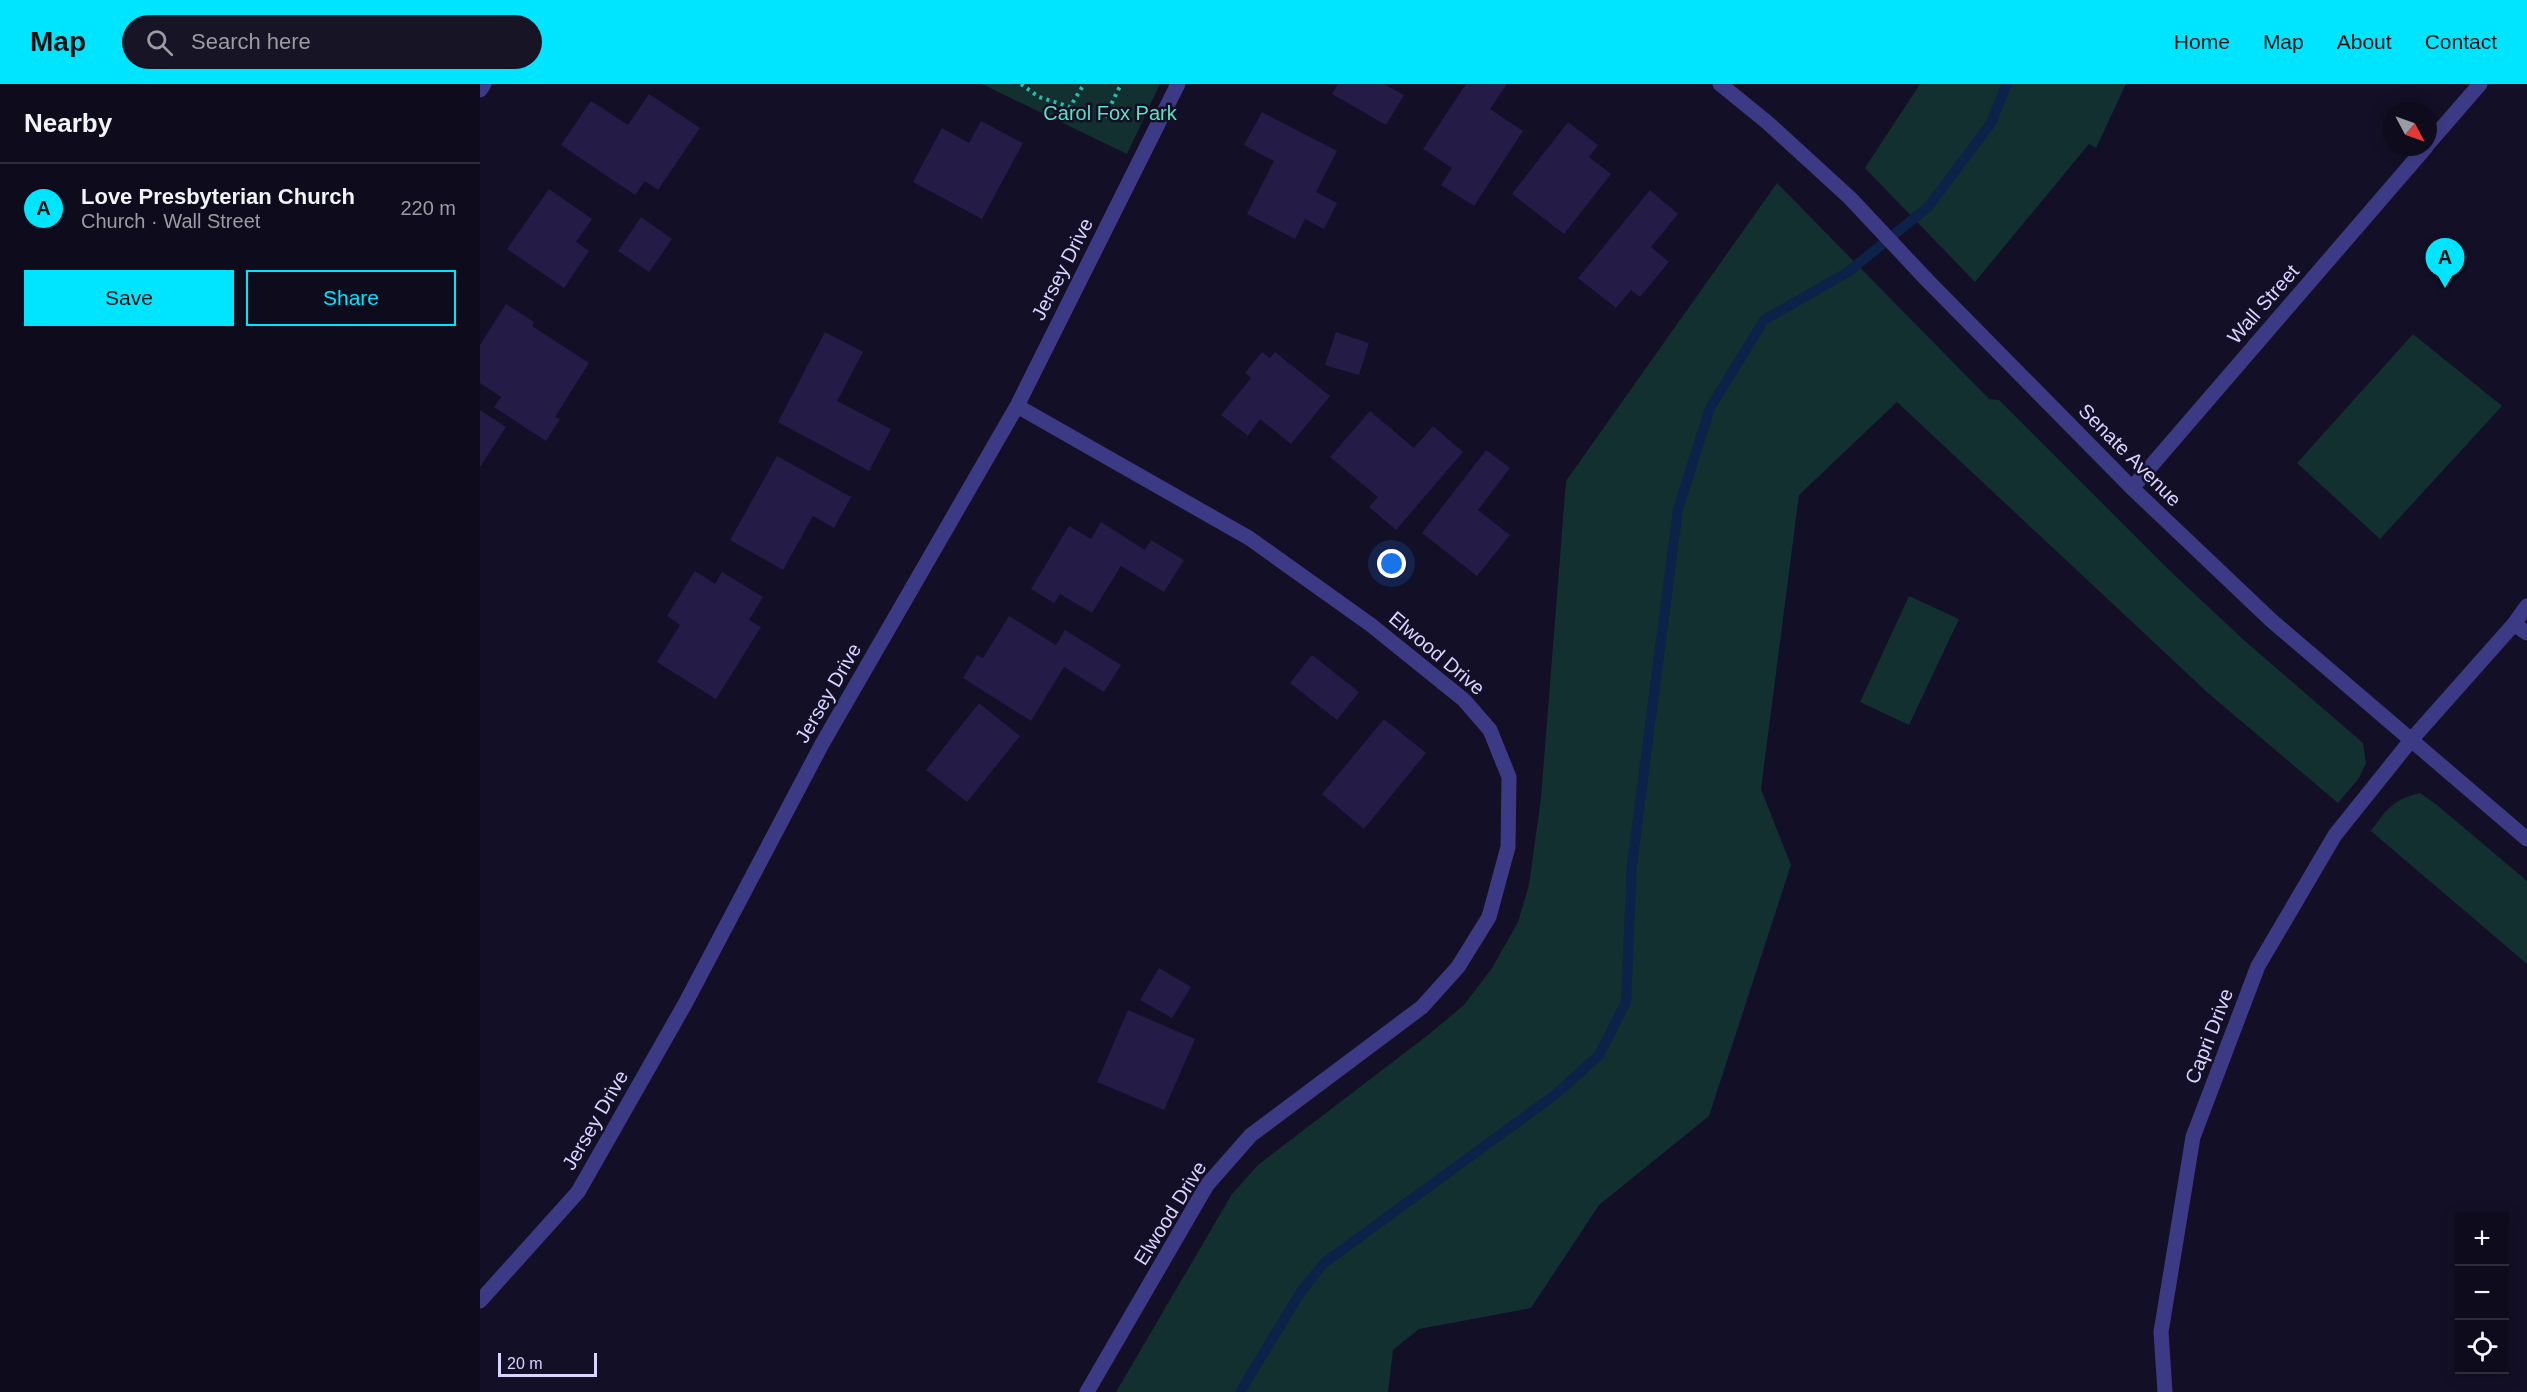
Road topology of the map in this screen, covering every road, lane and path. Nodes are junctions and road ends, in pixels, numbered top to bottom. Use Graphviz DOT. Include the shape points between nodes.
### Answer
graph roads {
  1 [pos="483,84"];
  2 [pos="1021,84"];
  3 [pos="1084,84"];
  4 [pos="1121,84"];
  5 [pos="1178,84"];
  6 [pos="1720,84"];
  7 [pos="2480,84"];
  8 [pos="480,90"];
  9 [pos="1105,117"];
  10 [pos="2437,134"];
  11 [pos="2418,156"];
  12 [pos="1017,406"];
  13 [pos="2132,488"];
  14 [pos="2527,606"];
  15 [pos="2514,624"];
  16 [pos="2527,633"];
  17 [pos="2412,739"];
  18 [pos="2527,839"];
  19 [pos="480,1301"];
  20 [pos="1087,1392"];
  21 [pos="2164,1392"];
  1 -- 8 [label="street"];
  2 -- 3 [label="path" via="1039,97 1070,107"];
  4 -- 9 [label="path"];
  5 -- 12 [label="street, Jersey Drive"];
  6 -- 13 [label="street, Senate Avenue" via="1850,198"];
  7 -- 10 [label="street, Wall Street"];
  11 -- 13 [label="street, Wall Street"];
  12 -- 19 [label="street, Jersey Drive" via="822,744 685,1004 578,1192"];
  12 -- 20 [label="street, Elwood Drive" via="1249,538 1371,625 1464,700 1490,730 1509,777 1508,847 1489,916 1458,967 1422,1007 1251,1135 1207,1185"];
  13 -- 17 [label="street, Senate Avenue" via="2272,621"];
  14 -- 15 [label="street, Capri Drive"];
  15 -- 16 [label="street"];
  15 -- 17 [label="street, Capri Drive"];
  17 -- 18 [label="street, Senate Avenue"];
  17 -- 21 [label="street, Capri Drive" via="2335,835 2258,966 2193,1137 2161,1332"];
}
